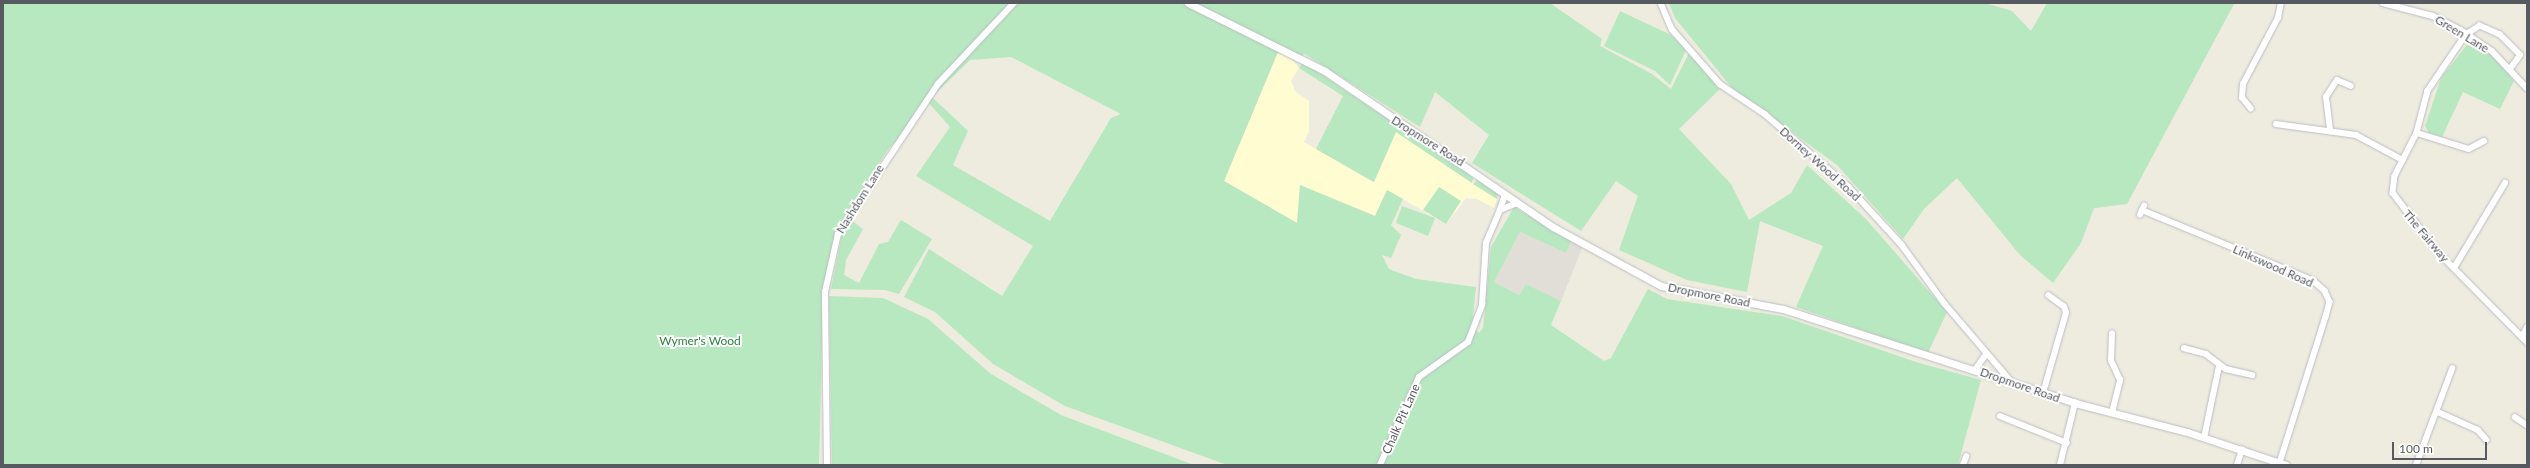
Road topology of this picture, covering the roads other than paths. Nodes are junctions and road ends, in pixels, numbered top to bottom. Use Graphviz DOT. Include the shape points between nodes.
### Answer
graph roads {
  1 [pos="1014,3"];
  2 [pos="1188,3"];
  3 [pos="1661,3"];
  4 [pos="2281,3"];
  5 [pos="2383,3"];
  6 [pos="2466,34"];
  7 [pos="2510,69"];
  8 [pos="2351,86"];
  9 [pos="2527,88"];
  10 [pos="2251,109"];
  11 [pos="2276,124"];
  12 [pos="2330,130"];
  13 [pos="2417,133"];
  14 [pos="2484,141"];
  15 [pos="2403,160"];
  16 [pos="2505,183"];
  17 [pos="1505,195"];
  18 [pos="1517,203"];
  19 [pos="1500,210"];
  20 [pos="2142,210"];
  21 [pos="2454,268"];
  22 [pos="2049,296"];
  23 [pos="2527,327"];
  24 [pos="2112,334"];
  25 [pos="2522,337"];
  26 [pos="2527,342"];
  27 [pos="2184,348"];
  28 [pos="1986,354"];
  29 [pos="2219,366"];
  30 [pos="2453,369"];
  31 [pos="1975,370"];
  32 [pos="2252,375"];
  33 [pos="2011,381"];
  34 [pos="2043,393"];
  35 [pos="2075,403"];
  36 [pos="2438,412"];
  37 [pos="2112,413"];
  38 [pos="2000,416"];
  39 [pos="2515,417"];
  40 [pos="2527,425"];
  41 [pos="2204,438"];
  42 [pos="2487,440"];
  43 [pos="2067,443"];
  44 [pos="2242,450"];
  45 [pos="1966,457"];
  46 [pos="2283,464"];
  47 [pos="827,465"];
  48 [pos="1380,465"];
  49 [pos="1963,465"];
  50 [pos="2060,465"];
  51 [pos="2237,465"];
  52 [pos="2416,465"];
  1 -- 47 [label="street, Nashdom Lane" via="938,84 838,234 825,292"];
  2 -- 17 [label="street, Dropmore Road" via="1325,71"];
  3 -- 28 [label="street, Dorney Wood Road" via="1672,29 1720,84 1765,114 1849,187 1902,246"];
  4 -- 10 [label="street" via="2278,18 2242,84 2242,98"];
  5 -- 6 [label="street, Green Lane" via="2433,16"];
  6 -- 7 [label="street, Green Lane"];
  6 -- 7 [label="street" via="2480,26 2500,35 2520,56"];
  6 -- 13 [label="street, The Fairway" via="2428,91"];
  7 -- 9 [label="street, Green Lane"];
  8 -- 12 [label="street" via="2337,80 2326,97"];
  11 -- 12 [label="street" via="2293,129"];
  12 -- 15 [label="street" via="2356,135"];
  13 -- 14 [label="street" via="2469,149"];
  13 -- 15 [label="street, The Fairway"];
  15 -- 21 [label="street, The Fairway" via="2393,193 2398,204"];
  16 -- 21 [label="street, The Fairway"];
  17 -- 18 [label="street, Dropmore Road"];
  17 -- 19 [label="street, Chalk Pit Lane"];
  18 -- 19 [label="street"];
  18 -- 31 [label="street, Dropmore Road" via="1661,286 1783,309"];
  19 -- 48 [label="street, Chalk Pit Lane" via="1486,243 1482,305 1468,342 1419,378"];
  20 -- 46 [label="street, Linkswood Road" via="2314,281 2325,291 2330,302"];
  21 -- 25 [label="street, The Fairway"];
  22 -- 34 [label="street" via="2064,307 2066,313"];
  23 -- 25 [label="street"];
  24 -- 37 [label="street" via="2111,362 2120,380"];
  25 -- 26 [label="street, The Fairway"];
  27 -- 29 [label="street" via="2206,354"];
  28 -- 31 [label="street"];
  28 -- 33 [label="street, Dorney Wood Road"];
  29 -- 32 [label="street"];
  29 -- 41 [label="street"];
  30 -- 36 [label="street" via="2442,390"];
  31 -- 33 [label="street, Dropmore Road"];
  33 -- 34 [label="street, Dropmore Road"];
  34 -- 35 [label="street, Dropmore Road"];
  35 -- 37 [label="street, Dropmore Road"];
  35 -- 43 [label="street"];
  36 -- 42 [label="street" via="2478,430"];
  36 -- 52 [label="street"];
  37 -- 41 [label="street, Dropmore Road"];
  38 -- 43 [label="street"];
  39 -- 40 [label="street"];
  41 -- 44 [label="street, Dropmore Road"];
  43 -- 50 [label="street"];
  44 -- 46 [label="street, Dropmore Road"];
  44 -- 51 [label="street"];
  45 -- 49 [label="street"];
}
